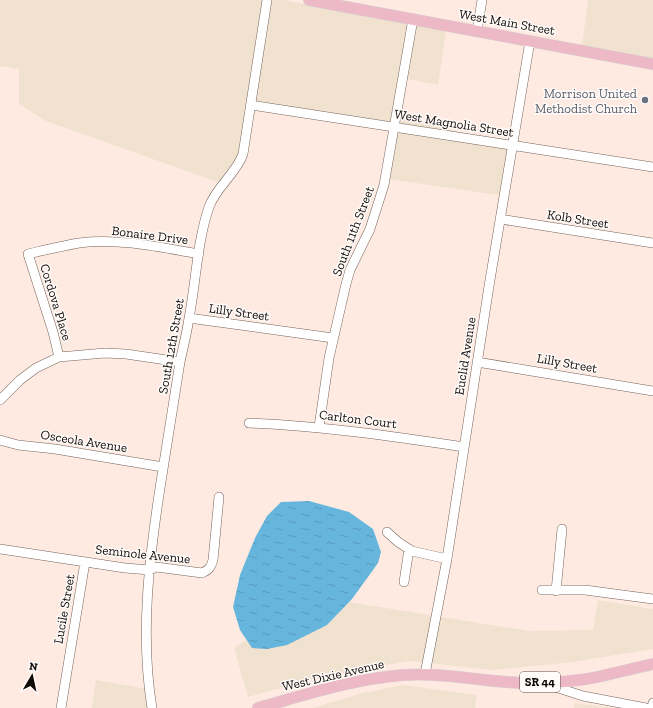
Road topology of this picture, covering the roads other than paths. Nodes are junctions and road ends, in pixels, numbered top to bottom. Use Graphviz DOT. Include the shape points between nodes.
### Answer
graph roads {
  1 [pos="267,0"];
  2 [pos="309,0"];
  3 [pos="482,0"];
  4 [pos="413,19"];
  5 [pos="477,31"];
  6 [pos="530,41"];
  7 [pos="653,64"];
  8 [pos="251,105"];
  9 [pos="394,127"];
  10 [pos="512,145"];
  11 [pos="653,167"];
  12 [pos="500,219"];
  13 [pos="653,243"];
  14 [pos="28,254"];
  15 [pos="199,254"];
  16 [pos="189,318"];
  17 [pos="333,338"];
  18 [pos="59,358"];
  19 [pos="180,362"];
  20 [pos="477,362"];
  21 [pos="653,391"];
  22 [pos="0,400"];
  23 [pos="249,423"];
  24 [pos="319,427"];
  25 [pos="0,440"];
  26 [pos="464,447"];
  27 [pos="163,467"];
  28 [pos="219,497"];
  29 [pos="562,529"];
  30 [pos="387,532"];
  31 [pos="0,549"];
  32 [pos="409,549"];
  33 [pos="447,559"];
  34 [pos="85,562"];
  35 [pos="150,570"];
  36 [pos="404,582"];
  37 [pos="542,590"];
  38 [pos="556,591"];
  39 [pos="653,599"];
  40 [pos="653,664"];
  41 [pos="425,674"];
  42 [pos="541,682"];
  43 [pos="653,703"];
  44 [pos="61,708"];
  45 [pos="152,708"];
  46 [pos="258,708"];
  47 [pos="646,708"];
  48 [pos="652,708"];
  1 -- 8 [label="street, South 12th Street"];
  2 -- 4 [label="main road, West Main Street"];
  3 -- 5 [label="street"];
  4 -- 5 [label="main road, West Main Street"];
  4 -- 9 [label="street, South 11th Street"];
  5 -- 6 [label="main road, West Main Street"];
  6 -- 7 [label="main road, West Main Street"];
  6 -- 10 [label="street, Euclid Avenue"];
  8 -- 9 [label="street, West Magnolia Street"];
  8 -- 15 [label="street, South 12th Street" via="243,154 209,206"];
  9 -- 10 [label="street, West Magnolia Street"];
  9 -- 17 [label="street, South 11th Street" via="383,190 370,229 350,270"];
  10 -- 11 [label="street, West Magnolia Street"];
  10 -- 12 [label="street, Euclid Avenue"];
  12 -- 13 [label="street, Kolb Street"];
  12 -- 20 [label="street, Euclid Avenue"];
  14 -- 15 [label="street, Bonaire Drive" via="97,242 142,244"];
  14 -- 18 [label="street, Cordova Place"];
  15 -- 16 [label="street, South 12th Street"];
  16 -- 17 [label="street, Lilly Street"];
  16 -- 19 [label="street, South 12th Street"];
  17 -- 24 [label="street, South 11th Street"];
  18 -- 19 [label="street" via="92,354 126,354"];
  18 -- 22 [label="street" via="36,368"];
  19 -- 27 [label="street, South 12th Street"];
  20 -- 21 [label="street, Lilly Street"];
  20 -- 26 [label="street, Euclid Avenue"];
  23 -- 24 [label="street, Carlton Court"];
  24 -- 26 [label="street, Carlton Court"];
  25 -- 27 [label="street, Osceola Avenue"];
  26 -- 33 [label="street, Euclid Avenue"];
  27 -- 35 [label="street, South 12th Street"];
  28 -- 35 [label="street, Seminole Avenue" via="211,567 202,573 156,568"];
  29 -- 38 [label="street"];
  30 -- 32 [label="street"];
  31 -- 34 [label="street, Seminole Avenue"];
  32 -- 33 [label="street"];
  32 -- 36 [label="street"];
  33 -- 41 [label="street, Euclid Avenue"];
  34 -- 35 [label="street, Seminole Avenue"];
  34 -- 44 [label="street, Lucile Street"];
  35 -- 45 [label="street, South 12th Street" via="146,660"];
  37 -- 38 [label="street"];
  38 -- 39 [label="street" via="585,590"];
  40 -- 42 [label="main road, West Dixie Avenue / SR 44" via="596,677"];
  41 -- 42 [label="main road, West Dixie Avenue / SR 44" via="506,682"];
  41 -- 46 [label="main road, West Dixie Avenue / SR 44" via="360,681"];
  42 -- 47 [label="street" via="583,696"];
  43 -- 48 [label="street"];
}
